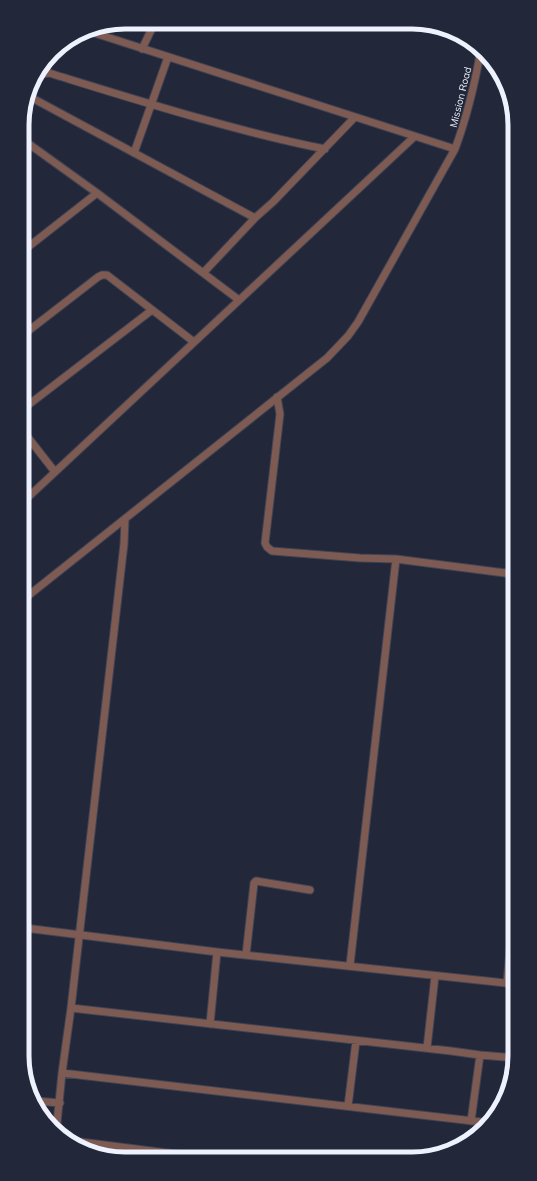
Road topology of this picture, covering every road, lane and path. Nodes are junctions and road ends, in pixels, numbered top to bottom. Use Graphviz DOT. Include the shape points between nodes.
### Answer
graph roads {
  1 [pos="152,29"];
  2 [pos="101,32"];
  3 [pos="142,49"];
  4 [pos="168,57"];
  5 [pos="479,57"];
  6 [pos="44,73"];
  7 [pos="33,98"];
  8 [pos="150,105"];
  9 [pos="355,117"];
  10 [pos="414,137"];
  11 [pos="29,144"];
  12 [pos="325,149"];
  13 [pos="455,149"];
  14 [pos="134,153"];
  15 [pos="97,193"];
  16 [pos="255,218"];
  17 [pos="29,246"];
  18 [pos="204,272"];
  19 [pos="239,300"];
  20 [pos="152,310"];
  21 [pos="29,331"];
  22 [pos="194,342"];
  23 [pos="277,397"];
  24 [pos="29,404"];
  25 [pos="29,439"];
  26 [pos="55,472"];
  27 [pos="29,496"];
  28 [pos="125,519"];
  29 [pos="396,559"];
  30 [pos="508,573"];
  31 [pos="29,595"];
  32 [pos="310,890"];
  33 [pos="29,928"];
  34 [pos="79,934"];
  35 [pos="216,952"];
  36 [pos="246,955"];
  37 [pos="350,965"];
  38 [pos="435,976"];
  39 [pos="508,983"];
  40 [pos="71,1008"];
  41 [pos="210,1024"];
  42 [pos="356,1041"];
  43 [pos="427,1048"];
  44 [pos="480,1055"];
  45 [pos="508,1057"];
  46 [pos="62,1074"];
  47 [pos="41,1101"];
  48 [pos="60,1103"];
  49 [pos="348,1106"];
  50 [pos="471,1121"];
  51 [pos="482,1122"];
  52 [pos="57,1124"];
  53 [pos="83,1142"];
  54 [pos="162,1152"];
  1 -- 3 [label="street"];
  2 -- 3 [label="street"];
  3 -- 4 [label="street"];
  4 -- 8 [label="street"];
  4 -- 9 [label="street"];
  5 -- 13 [label="street, Mission Road" via="470,102"];
  6 -- 8 [label="street" via="49,72"];
  7 -- 14 [label="street"];
  8 -- 12 [label="street" via="281,140"];
  8 -- 14 [label="street"];
  9 -- 10 [label="street"];
  9 -- 12 [label="street"];
  10 -- 13 [label="street"];
  10 -- 19 [label="street"];
  11 -- 15 [label="street"];
  12 -- 16 [label="street"];
  13 -- 23 [label="street, Mission Road" via="380,285 348,336 327,358"];
  14 -- 16 [label="street"];
  15 -- 17 [label="street"];
  15 -- 18 [label="street"];
  16 -- 18 [label="street"];
  18 -- 19 [label="street"];
  19 -- 22 [label="street"];
  20 -- 21 [label="street" via="107,275 102,275"];
  20 -- 22 [label="street"];
  20 -- 24 [label="street"];
  22 -- 26 [label="street"];
  23 -- 28 [label="street, Mission Road"];
  23 -- 29 [label="street" via="280,414 265,543 267,547 272,550"];
  25 -- 26 [label="street"];
  26 -- 27 [label="street"];
  28 -- 31 [label="street, Mission Road"];
  28 -- 34 [label="street"];
  29 -- 30 [label="street"];
  29 -- 37 [label="street"];
  32 -- 36 [label="street" via="254,883"];
  33 -- 34 [label="street"];
  34 -- 35 [label="street"];
  34 -- 40 [label="street"];
  35 -- 36 [label="street"];
  35 -- 41 [label="street"];
  36 -- 37 [label="street"];
  37 -- 38 [label="street"];
  38 -- 39 [label="street"];
  38 -- 43 [label="street"];
  40 -- 41 [label="street"];
  40 -- 46 [label="street"];
  41 -- 42 [label="street"];
  42 -- 43 [label="street"];
  42 -- 49 [label="street"];
  43 -- 44 [label="street"];
  44 -- 45 [label="street"];
  44 -- 50 [label="street"];
  46 -- 48 [label="street"];
  46 -- 49 [label="street"];
  47 -- 48 [label="street"];
  48 -- 52 [label="street"];
  49 -- 50 [label="street"];
  50 -- 51 [label="street"];
  53 -- 54 [label="street"];
}
